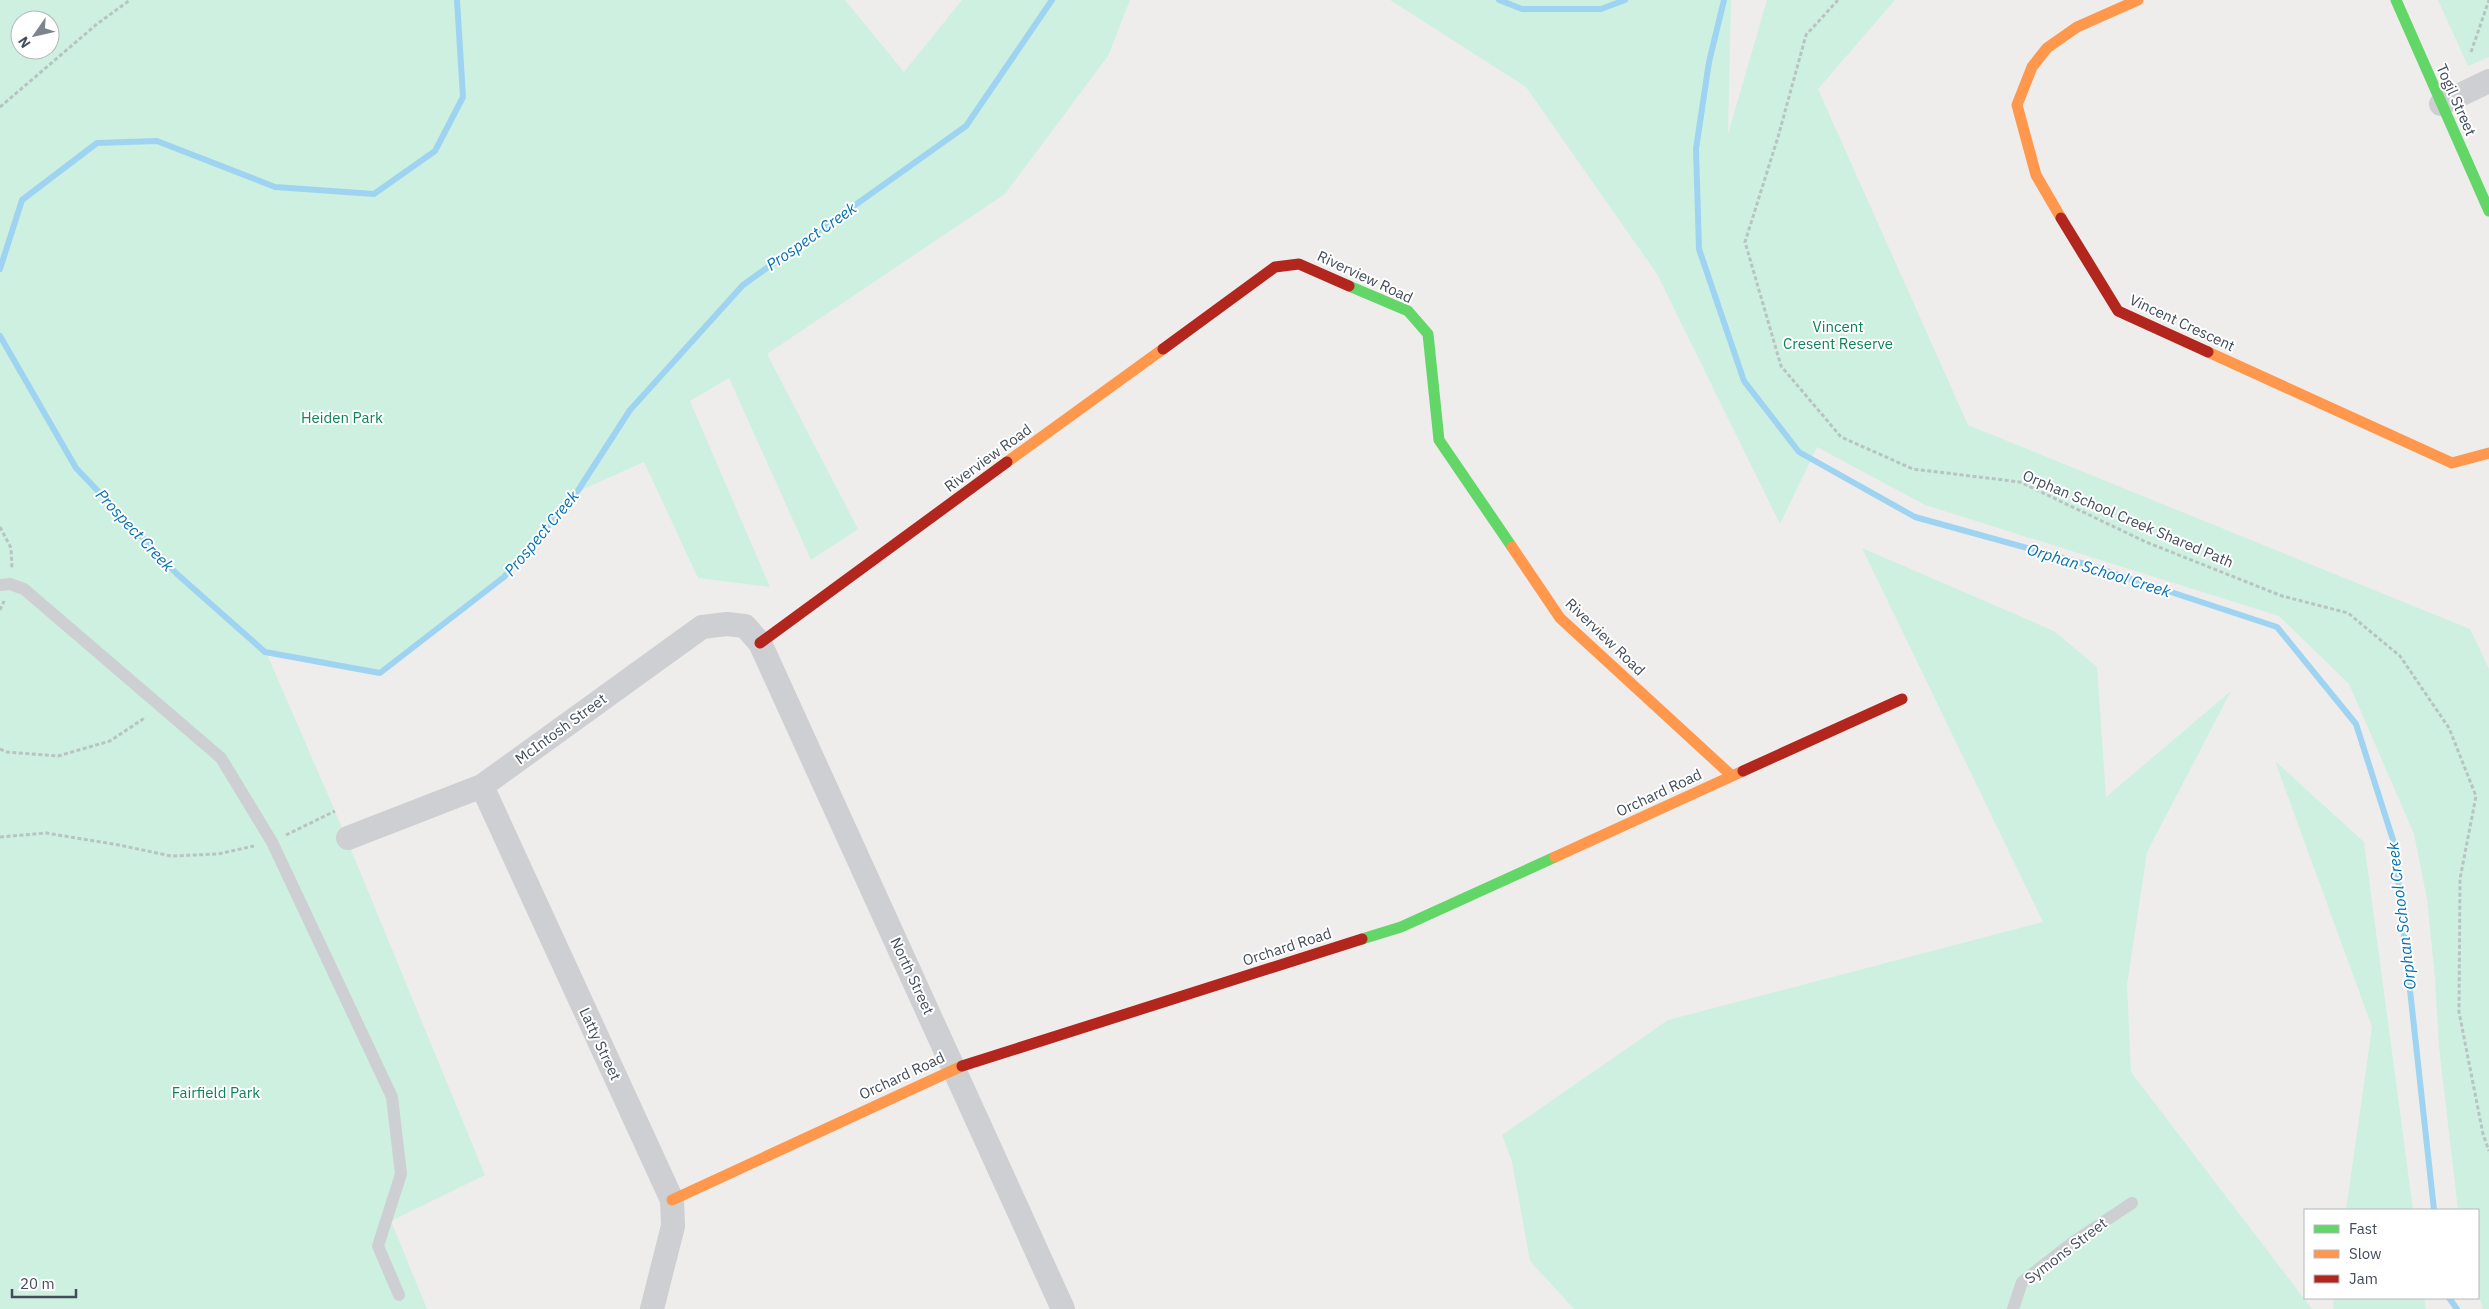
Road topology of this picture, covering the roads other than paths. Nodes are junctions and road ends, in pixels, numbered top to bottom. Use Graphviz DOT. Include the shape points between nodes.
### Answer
graph roads {
  1 [pos="2138,0"];
  2 [pos="2396,0"];
  3 [pos="2489,81"];
  4 [pos="2441,104"];
  5 [pos="2489,211"];
  6 [pos="2489,453"];
  7 [pos="5,585"];
  8 [pos="760,643"];
  9 [pos="1902,699"];
  10 [pos="1732,776"];
  11 [pos="482,786"];
  12 [pos="348,838"];
  13 [pos="954,1068"];
  14 [pos="672,1200"];
  15 [pos="2132,1203"];
  16 [pos="399,1295"];
  17 [pos="652,1309"];
  18 [pos="1063,1309"];
  19 [pos="2014,1309"];
  1 -- 6 [label="street, Vincent Crescent" via="2077,28 2046,48 2032,67 2017,105 2036,175 2118,310 2452,463"];
  2 -- 4 [label="street, Togil Street"];
  3 -- 4 [label="street"];
  4 -- 5 [label="street, Togil Street"];
  7 -- 16 [label="lane" via="24,589 221,758 272,842 392,1097 401,1174 378,1246"];
  8 -- 10 [label="street, Riverview Road" via="1275,267 1299,264 1408,311 1428,334 1439,440 1560,618"];
  8 -- 11 [label="street, McIntosh Street" via="745,626 702,627"];
  8 -- 13 [label="street, North Street"];
  9 -- 10 [label="street, Orchard Road"];
  10 -- 13 [label="street, Orchard Road" via="1401,927"];
  11 -- 12 [label="street, McIntosh Street"];
  11 -- 14 [label="street, Latty Street"];
  13 -- 14 [label="street, Orchard Road"];
  13 -- 18 [label="street, North Street"];
  14 -- 17 [label="street, Latty Street" via="673,1226"];
  15 -- 19 [label="lane, Symons Street" via="2022,1282"];
}
